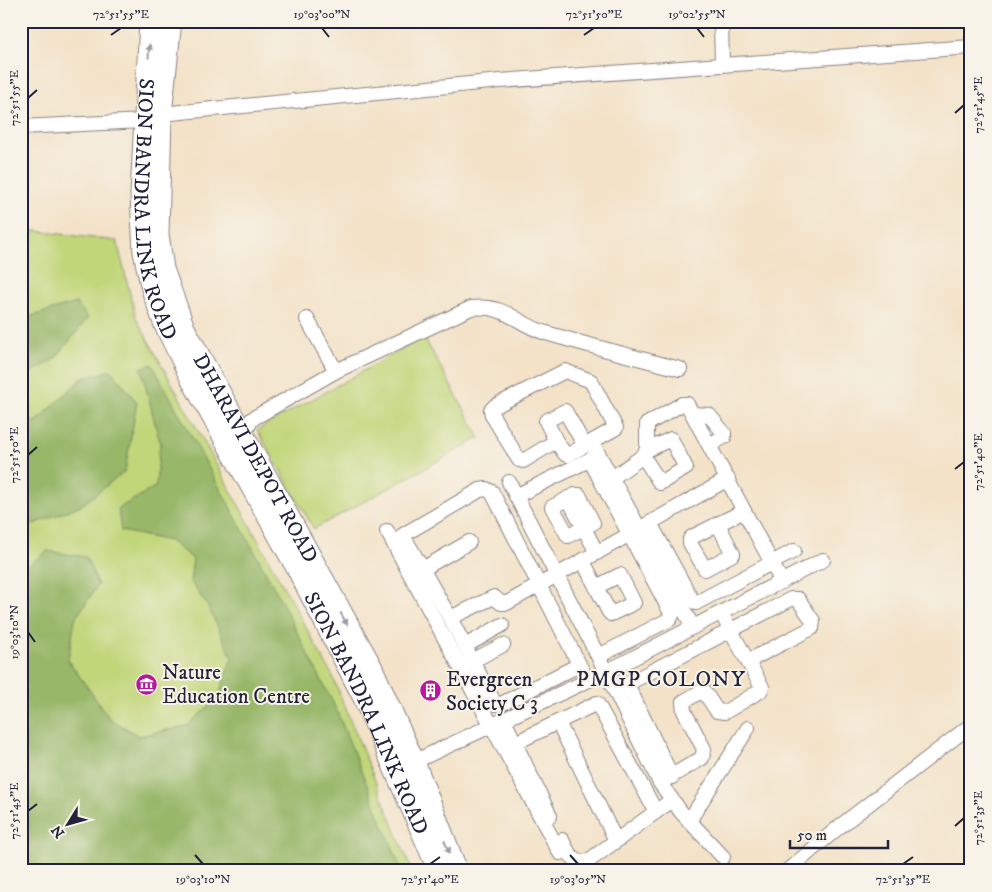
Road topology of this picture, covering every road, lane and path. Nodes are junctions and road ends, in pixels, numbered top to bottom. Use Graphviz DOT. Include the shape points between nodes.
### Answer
graph roads {
  1 [pos="150,21"];
  2 [pos="170,21"];
  3 [pos="722,21"];
  4 [pos="971,47"];
  5 [pos="722,65"];
  6 [pos="153,118"];
  7 [pos="21,127"];
  8 [pos="307,319"];
  9 [pos="680,369"];
  10 [pos="336,371"];
  11 [pos="237,441"];
  12 [pos="556,441"];
  13 [pos="589,444"];
  14 [pos="595,457"];
  15 [pos="612,478"];
  16 [pos="728,479"];
  17 [pos="509,482"];
  18 [pos="516,496"];
  19 [pos="624,511"];
  20 [pos="744,511"];
  21 [pos="718,524"];
  22 [pos="584,529"];
  23 [pos="640,529"];
  24 [pos="387,531"];
  25 [pos="469,542"];
  26 [pos="794,551"];
  27 [pos="597,553"];
  28 [pos="823,560"];
  29 [pos="583,561"];
  30 [pos="772,563"];
  31 [pos="417,572"];
  32 [pos="557,576"];
  33 [pos="782,582"];
  34 [pos="539,585"];
  35 [pos="596,587"];
  36 [pos="674,592"];
  37 [pos="720,613"];
  38 [pos="450,618"];
  39 [pos="502,625"];
  40 [pos="694,627"];
  41 [pos="730,628"];
  42 [pos="503,645"];
  43 [pos="464,646"];
  44 [pos="599,656"];
  45 [pos="748,661"];
  46 [pos="467,664"];
  47 [pos="580,665"];
  48 [pos="606,672"];
  49 [pos="588,681"];
  50 [pos="558,722"];
  51 [pos="498,723"];
  52 [pos="971,726"];
  53 [pos="748,728"];
  54 [pos="515,743"];
  55 [pos="405,766"];
  56 [pos="666,780"];
  57 [pos="672,800"];
  58 [pos="656,812"];
  59 [pos="689,821"];
  60 [pos="616,841"];
  61 [pos="560,853"];
  62 [pos="723,858"];
  63 [pos="439,871"];
  64 [pos="457,871"];
  65 [pos="787,871"];
  6 -- 1 [label="main road, SION BANDRA LINK ROAD, one-way"];
  2 -- 6 [label="main road, DHARAVI DEPOT ROAD"];
  3 -- 5 [label="street"];
  4 -- 5 [label="street"];
  5 -- 6 [label="street" via="500,82"];
  6 -- 7 [label="street"];
  6 -- 11 [label="main road, DHARAVI DEPOT ROAD" via="158,234 163,269 184,328"];
  8 -- 10 [label="street"];
  9 -- 10 [label="street" via="543,332 488,306 455,315"];
  10 -- 11 [label="street" via="252,419"];
  11 -- 55 [label="main road, DHARAVI DEPOT ROAD" via="370,666"];
  12 -- 13 [label="street" via="566,455"];
  12 -- 13 [label="street" via="546,422 565,411"];
  12 -- 13 [label="street" via="523,461 519,460 491,410 569,371 591,381 615,424 614,431"];
  13 -- 14 [label="street"];
  14 -- 15 [label="street"];
  14 -- 18 [label="street"];
  14 -- 19 [label="street"];
  15 -- 16 [label="street" via="645,453 646,430 652,420 687,404"];
  15 -- 19 [label="street"];
  16 -- 20 [label="street"];
  16 -- 23 [label="street"];
  17 -- 18 [label="street"];
  18 -- 32 [label="street"];
  19 -- 23 [label="street"];
  20 -- 21 [label="street"];
  20 -- 30 [label="street"];
  22 -- 22 [label="street" via="568,498 552,508 564,533 570,535"];
  22 -- 27 [label="street"];
  23 -- 27 [label="street"];
  23 -- 36 [label="street"];
  24 -- 31 [label="street"];
  25 -- 31 [label="street"];
  26 -- 30 [label="street"];
  27 -- 29 [label="street"];
  28 -- 33 [label="street"];
  29 -- 32 [label="street"];
  29 -- 35 [label="street"];
  30 -- 33 [label="street"];
  30 -- 36 [label="street" via="696,603"];
  31 -- 34 [label="street" via="404,534 486,489 492,492"];
  31 -- 38 [label="street"];
  31 -- 46 [label="street"];
  32 -- 34 [label="street"];
  32 -- 44 [label="street"];
  33 -- 37 [label="street"];
  34 -- 38 [label="street" via="507,603 501,603 494,597"];
  34 -- 47 [label="street"];
  36 -- 40 [label="street"];
  36 -- 44 [label="street" via="670,619"];
  37 -- 40 [label="street"];
  37 -- 41 [label="street"];
  38 -- 43 [label="street"];
  39 -- 43 [label="street"];
  40 -- 48 [label="street"];
  41 -- 45 [label="street"];
  41 -- 45 [label="street" via="794,598 799,600 813,621 812,628"];
  41 -- 56 [label="street" via="627,684"];
  42 -- 46 [label="street"];
  43 -- 46 [label="street"];
  44 -- 48 [label="street"];
  45 -- 56 [label="street" via="762,686 760,691 725,712 717,711 703,690 683,702 684,712 705,754"];
  46 -- 47 [label="street" via="498,705"];
  46 -- 51 [label="street"];
  47 -- 49 [label="street"];
  48 -- 49 [label="street"];
  48 -- 56 [label="street"];
  49 -- 51 [label="street"];
  50 -- 54 [label="street"];
  50 -- 58 [label="street" via="597,703"];
  50 -- 60 [label="street"];
  51 -- 54 [label="street"];
  51 -- 55 [label="street"];
  51 -- 61 [label="street"];
  52 -- 65 [label="street"];
  53 -- 59 [label="street"];
  54 -- 60 [label="street" via="573,859 587,862"];
  55 -- 63 [label="main road, SION BANDRA LINK ROAD"];
  55 -- 64 [label="main road, DHARAVI DEPOT ROAD, one-way"];
  56 -- 57 [label="street"];
  57 -- 58 [label="street"];
  57 -- 59 [label="street"];
  58 -- 60 [label="street"];
  59 -- 62 [label="street"];
}
